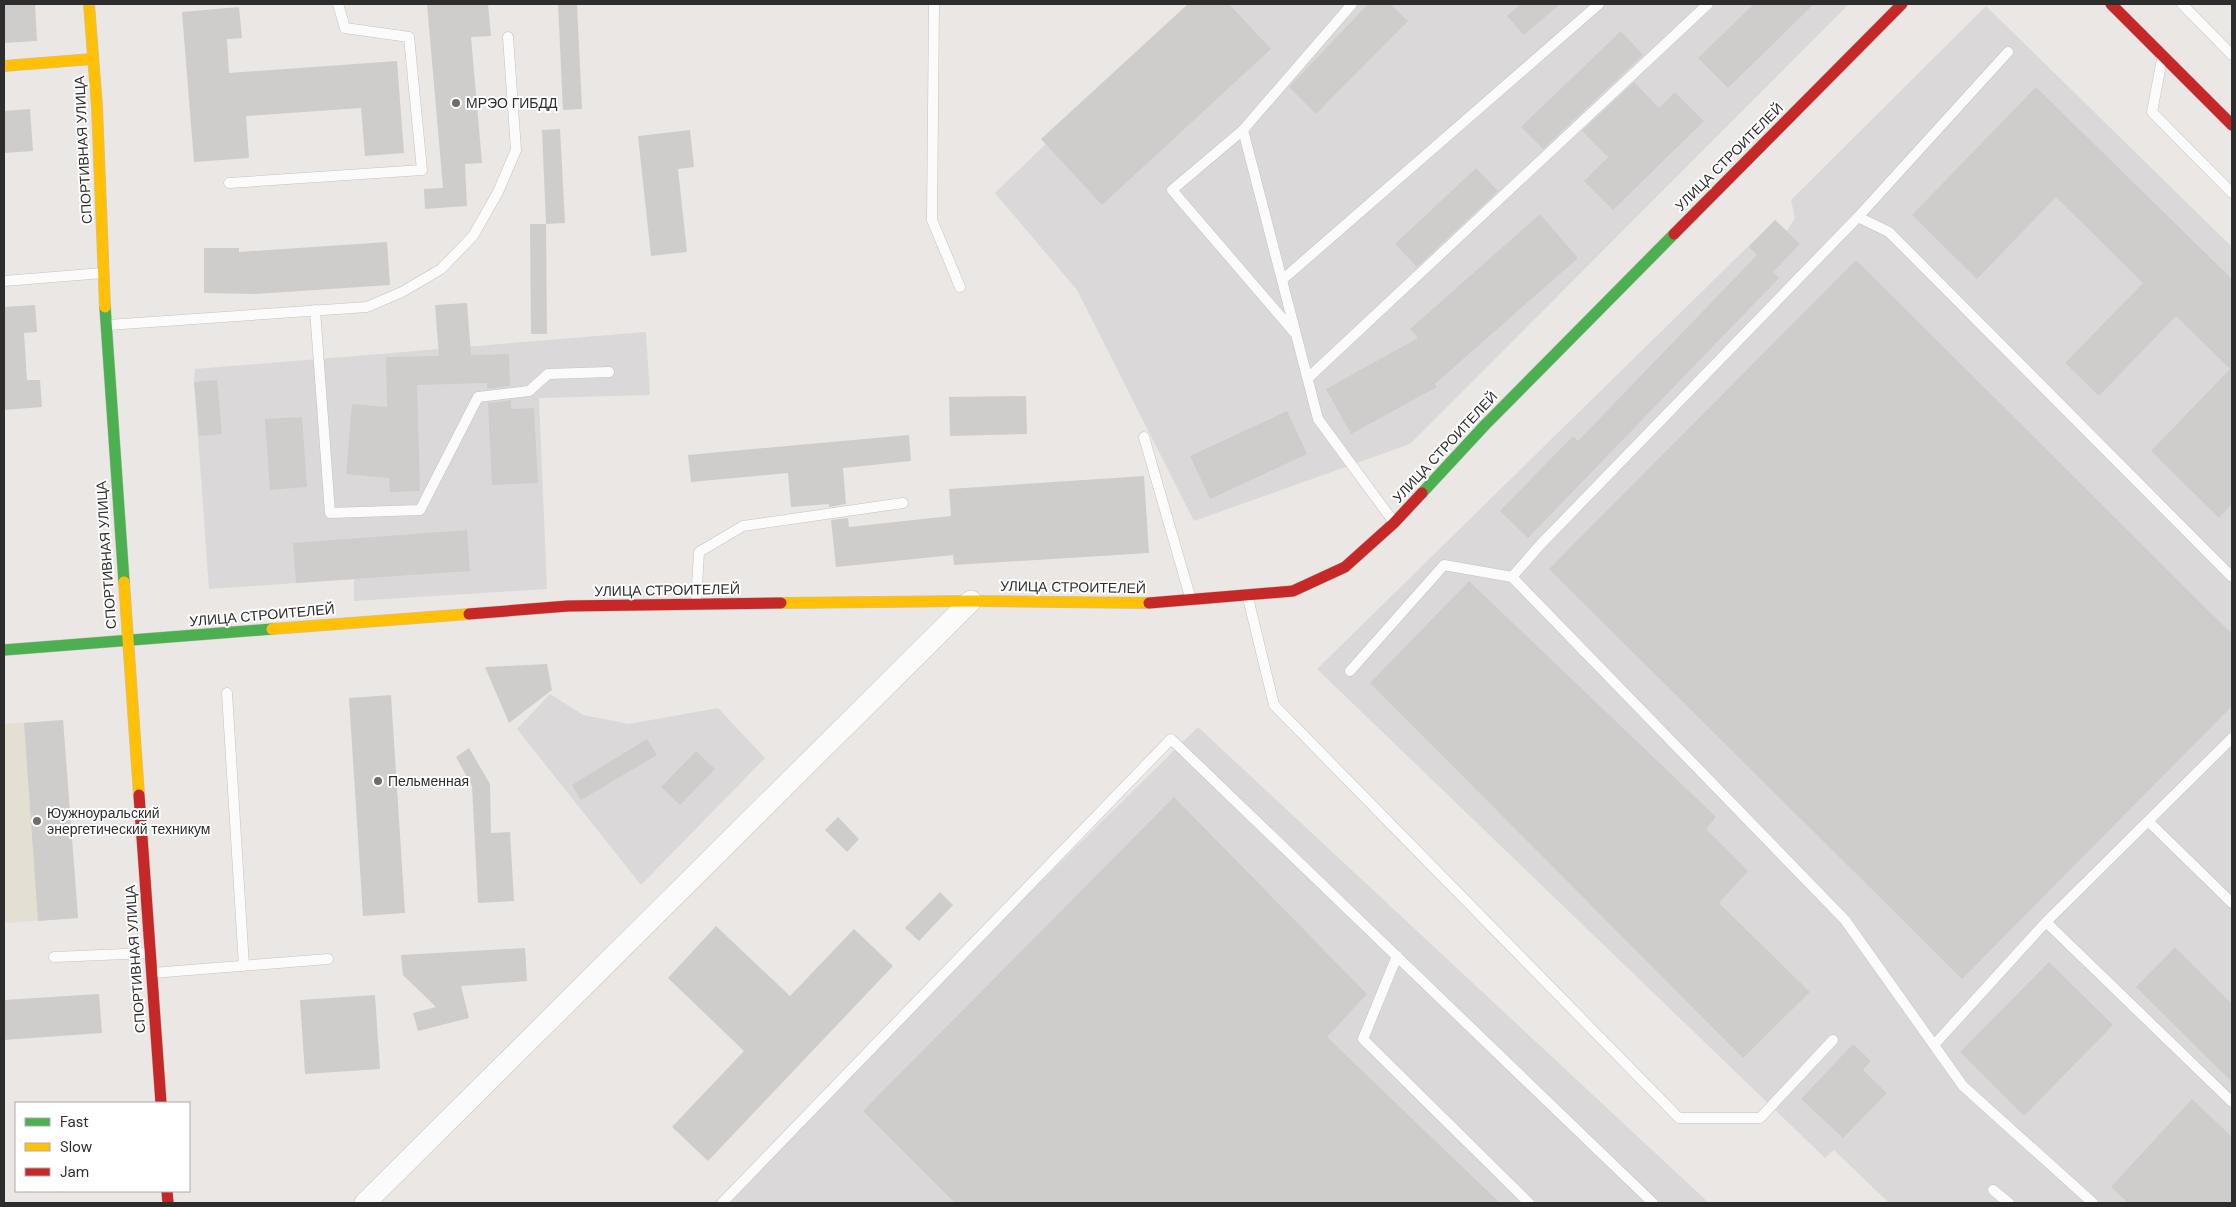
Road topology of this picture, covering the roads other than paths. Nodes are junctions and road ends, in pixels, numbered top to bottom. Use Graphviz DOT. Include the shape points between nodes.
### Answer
graph roads {
  1 [pos="89,4"];
  2 [pos="338,4"];
  3 [pos="934,4"];
  4 [pos="1352,4"];
  5 [pos="1599,4"];
  6 [pos="1708,4"];
  7 [pos="1902,4"];
  8 [pos="2111,4"];
  9 [pos="2182,4"];
  10 [pos="508,37"];
  11 [pos="2008,52"];
  12 [pos="2162,55"];
  13 [pos="2232,55"];
  14 [pos="92,59"];
  15 [pos="4,66"];
  16 [pos="2232,125"];
  17 [pos="1243,130"];
  18 [pos="229,183"];
  19 [pos="2232,193"];
  20 [pos="1858,217"];
  21 [pos="104,272"];
  22 [pos="1282,280"];
  23 [pos="4,281"];
  24 [pos="960,287"];
  25 [pos="315,310"];
  26 [pos="106,325"];
  27 [pos="1296,335"];
  28 [pos="609,372"];
  29 [pos="1308,378"];
  30 [pos="1144,437"];
  31 [pos="903,503"];
  32 [pos="1394,523"];
  33 [pos="2232,577"];
  34 [pos="1512,578"];
  35 [pos="1248,596"];
  36 [pos="971,601"];
  37 [pos="1191,601"];
  38 [pos="696,604"];
  39 [pos="127,641"];
  40 [pos="4,650"];
  41 [pos="1350,671"];
  42 [pos="227,693"];
  43 [pos="2232,738"];
  44 [pos="2148,821"];
  45 [pos="2232,904"];
  46 [pos="2046,922"];
  47 [pos="150,953"];
  48 [pos="1397,956"];
  49 [pos="54,957"];
  50 [pos="328,959"];
  51 [pos="244,966"];
  52 [pos="151,973"];
  53 [pos="1833,1040"];
  54 [pos="1934,1045"];
  55 [pos="161,1102"];
  56 [pos="2232,1102"];
  57 [pos="1993,1190"];
  58 [pos="365,1203"];
  59 [pos="722,1203"];
  60 [pos="1529,1203"];
  61 [pos="1653,1203"];
  62 [pos="2009,1203"];
  63 [pos="2093,1203"];
  1 -- 14 [label="street, СПОРТИВНАЯ УЛИЦА"];
  2 -- 18 [label="lane" via="345,28 409,37 422,170"];
  3 -- 24 [label="lane" via="932,220"];
  4 -- 17 [label="lane"];
  5 -- 22 [label="lane"];
  6 -- 29 [label="lane"];
  7 -- 32 [label="street, УЛИЦА СТРОИТЕЛЕЙ" via="1485,425"];
  8 -- 12 [label="street"];
  9 -- 13 [label="lane"];
  10 -- 25 [label="lane" via="516,150 498,192 473,236 441,269 402,292 368,307"];
  11 -- 20 [label="lane"];
  12 -- 16 [label="street"];
  12 -- 19 [label="lane" via="2152,112"];
  14 -- 15 [label="street"];
  14 -- 21 [label="street, СПОРТИВНАЯ УЛИЦА"];
  17 -- 22 [label="lane"];
  17 -- 27 [label="lane" via="1172,190"];
  20 -- 33 [label="lane" via="1889,232"];
  20 -- 34 [label="lane" via="1540,545"];
  21 -- 23 [label="lane"];
  21 -- 26 [label="street, СПОРТИВНАЯ УЛИЦА"];
  22 -- 27 [label="lane"];
  25 -- 26 [label="lane"];
  25 -- 28 [label="lane" via="330,513 420,510 478,397 529,391 548,374"];
  26 -- 39 [label="street, СПОРТИВНАЯ УЛИЦА"];
  27 -- 29 [label="lane"];
  29 -- 32 [label="lane" via="1318,419"];
  30 -- 37 [label="lane"];
  31 -- 38 [label="lane" via="743,526 699,552"];
  32 -- 35 [label="street, УЛИЦА СТРОИТЕЛЕЙ" via="1345,568 1293,591"];
  34 -- 41 [label="lane" via="1444,565"];
  34 -- 54 [label="lane" via="1845,920"];
  35 -- 37 [label="street, УЛИЦА СТРОИТЕЛЕЙ"];
  35 -- 53 [label="lane" via="1274,705 1679,1118 1760,1118"];
  36 -- 37 [label="street, УЛИЦА СТРОИТЕЛЕЙ" via="1130,604"];
  36 -- 38 [label="street, УЛИЦА СТРОИТЕЛЕЙ"];
  36 -- 58 [label="street"];
  38 -- 39 [label="street, УЛИЦА СТРОИТЕЛЕЙ" via="568,606"];
  39 -- 40 [label="street, УЛИЦА СТРОИТЕЛЕЙ"];
  39 -- 47 [label="street, СПОРТИВНАЯ УЛИЦА"];
  42 -- 51 [label="lane"];
  43 -- 44 [label="lane"];
  44 -- 45 [label="lane"];
  44 -- 46 [label="lane"];
  46 -- 54 [label="lane"];
  46 -- 56 [label="lane"];
  47 -- 49 [label="lane"];
  47 -- 52 [label="street, СПОРТИВНАЯ УЛИЦА"];
  48 -- 59 [label="lane" via="1171,739"];
  48 -- 60 [label="lane" via="1363,1039"];
  48 -- 61 [label="lane"];
  50 -- 51 [label="lane"];
  51 -- 52 [label="lane"];
  52 -- 55 [label="street, СПОРТИВНАЯ УЛИЦА"];
  54 -- 63 [label="lane" via="1964,1086"];
  57 -- 62 [label="lane"];
}
